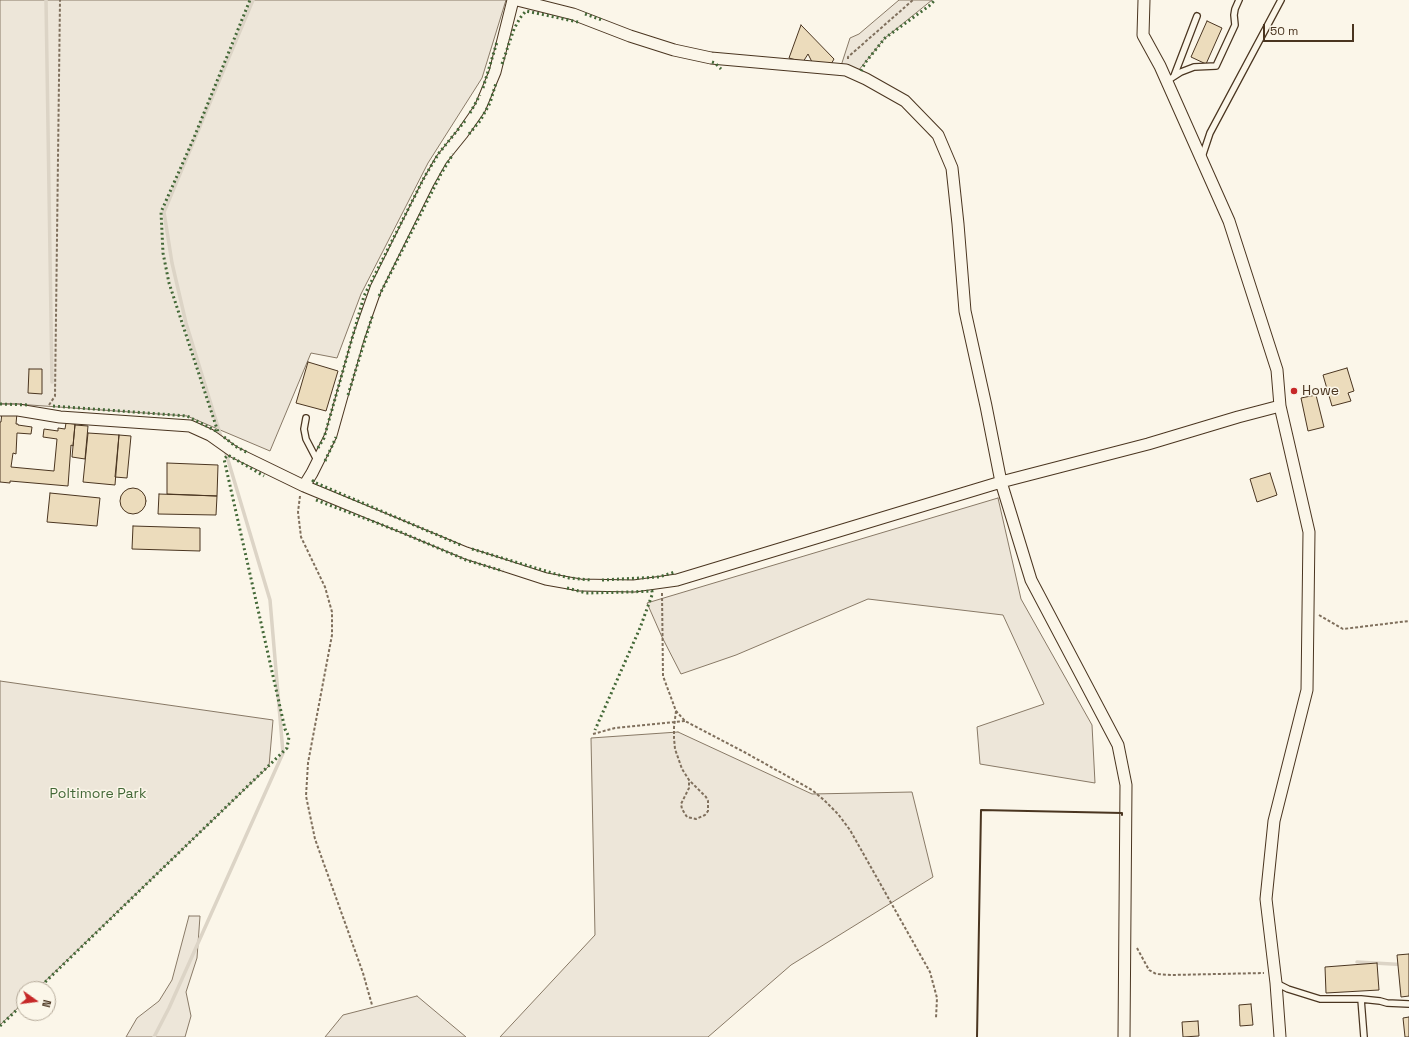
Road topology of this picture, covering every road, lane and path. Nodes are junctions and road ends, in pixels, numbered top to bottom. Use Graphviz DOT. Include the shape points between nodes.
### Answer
graph roads {
  1 [pos="60,0"];
  2 [pos="513,0"];
  3 [pos="517,0"];
  4 [pos="913,0"];
  5 [pos="1144,0"];
  6 [pos="1239,0"];
  7 [pos="1282,0"];
  8 [pos="1197,16"];
  9 [pos="846,70"];
  10 [pos="1170,79"];
  11 [pos="1202,159"];
  12 [pos="1280,406"];
  13 [pos="0,410"];
  14 [pos="43,414"];
  15 [pos="306,418"];
  16 [pos="318,462"];
  17 [pos="1001,482"];
  18 [pos="304,486"];
  19 [pos="662,582"];
  20 [pos="1308,608"];
  21 [pos="1409,621"];
  22 [pos="676,711"];
  23 [pos="684,721"];
  24 [pos="674,722"];
  25 [pos="593,734"];
  26 [pos="689,780"];
  27 [pos="1124,935"];
  28 [pos="1275,978"];
  29 [pos="1361,999"];
  30 [pos="1409,1004"];
  31 [pos="372,1005"];
  32 [pos="936,1018"];
  33 [pos="1124,1037"];
  34 [pos="1280,1037"];
  35 [pos="1364,1037"];
  1 -- 14 [label="path" via="54,396"];
  2 -- 16 [label="street" via="495,72 480,108 428,183 376,288 358,339 331,436"];
  3 -- 9 [label="street" via="573,14 674,50 711,58"];
  4 -- 9 [label="path" via="848,57"];
  5 -- 10 [label="street" via="1143,35"];
  6 -- 10 [label="lane" via="1234,15 1235,25 1216,66 1194,67"];
  7 -- 11 [label="lane" via="1210,133"];
  8 -- 10 [label="lane"];
  9 -- 17 [label="street" via="905,101 938,135 952,168 965,311"];
  10 -- 11 [label="street"];
  11 -- 12 [label="street" via="1229,221 1277,370"];
  12 -- 17 [label="street"];
  12 -- 20 [label="street" via="1309,532"];
  13 -- 14 [label="street"];
  14 -- 18 [label="street" via="190,426 210,435 234,452"];
  15 -- 16 [label="lane" via="306,439"];
  16 -- 18 [label="street"];
  17 -- 19 [label="street" via="677,580"];
  17 -- 27 [label="street" via="1031,580 1118,746 1126,785"];
  18 -- 19 [label="street" via="466,553 546,579 580,585 634,586"];
  18 -- 31 [label="path" via="299,498 298,512 301,537 325,587 332,612 332,634 308,763 306,796 315,839"];
  19 -- 22 [label="path" via="663,676"];
  20 -- 21 [label="path" via="1342,629"];
  20 -- 28 [label="street" via="1307,690 1274,821 1266,899"];
  22 -- 23 [label="path"];
  22 -- 24 [label="path"];
  23 -- 24 [label="path"];
  23 -- 32 [label="path" via="812,790 838,814 850,830 930,972 937,998"];
  24 -- 25 [label="path" via="615,728"];
  24 -- 26 [label="path" via="675,749 682,770"];
  26 -- 26 [label="path" via="706,797 709,806 705,815 696,819 687,817 681,804"];
  27 -- 28 [label="path" via="1132,938 1149,970 1156,974"];
  27 -- 33 [label="street"];
  28 -- 29 [label="lane" via="1288,989 1320,999"];
  28 -- 34 [label="street"];
  29 -- 30 [label="lane"];
  29 -- 35 [label="lane"];
}
